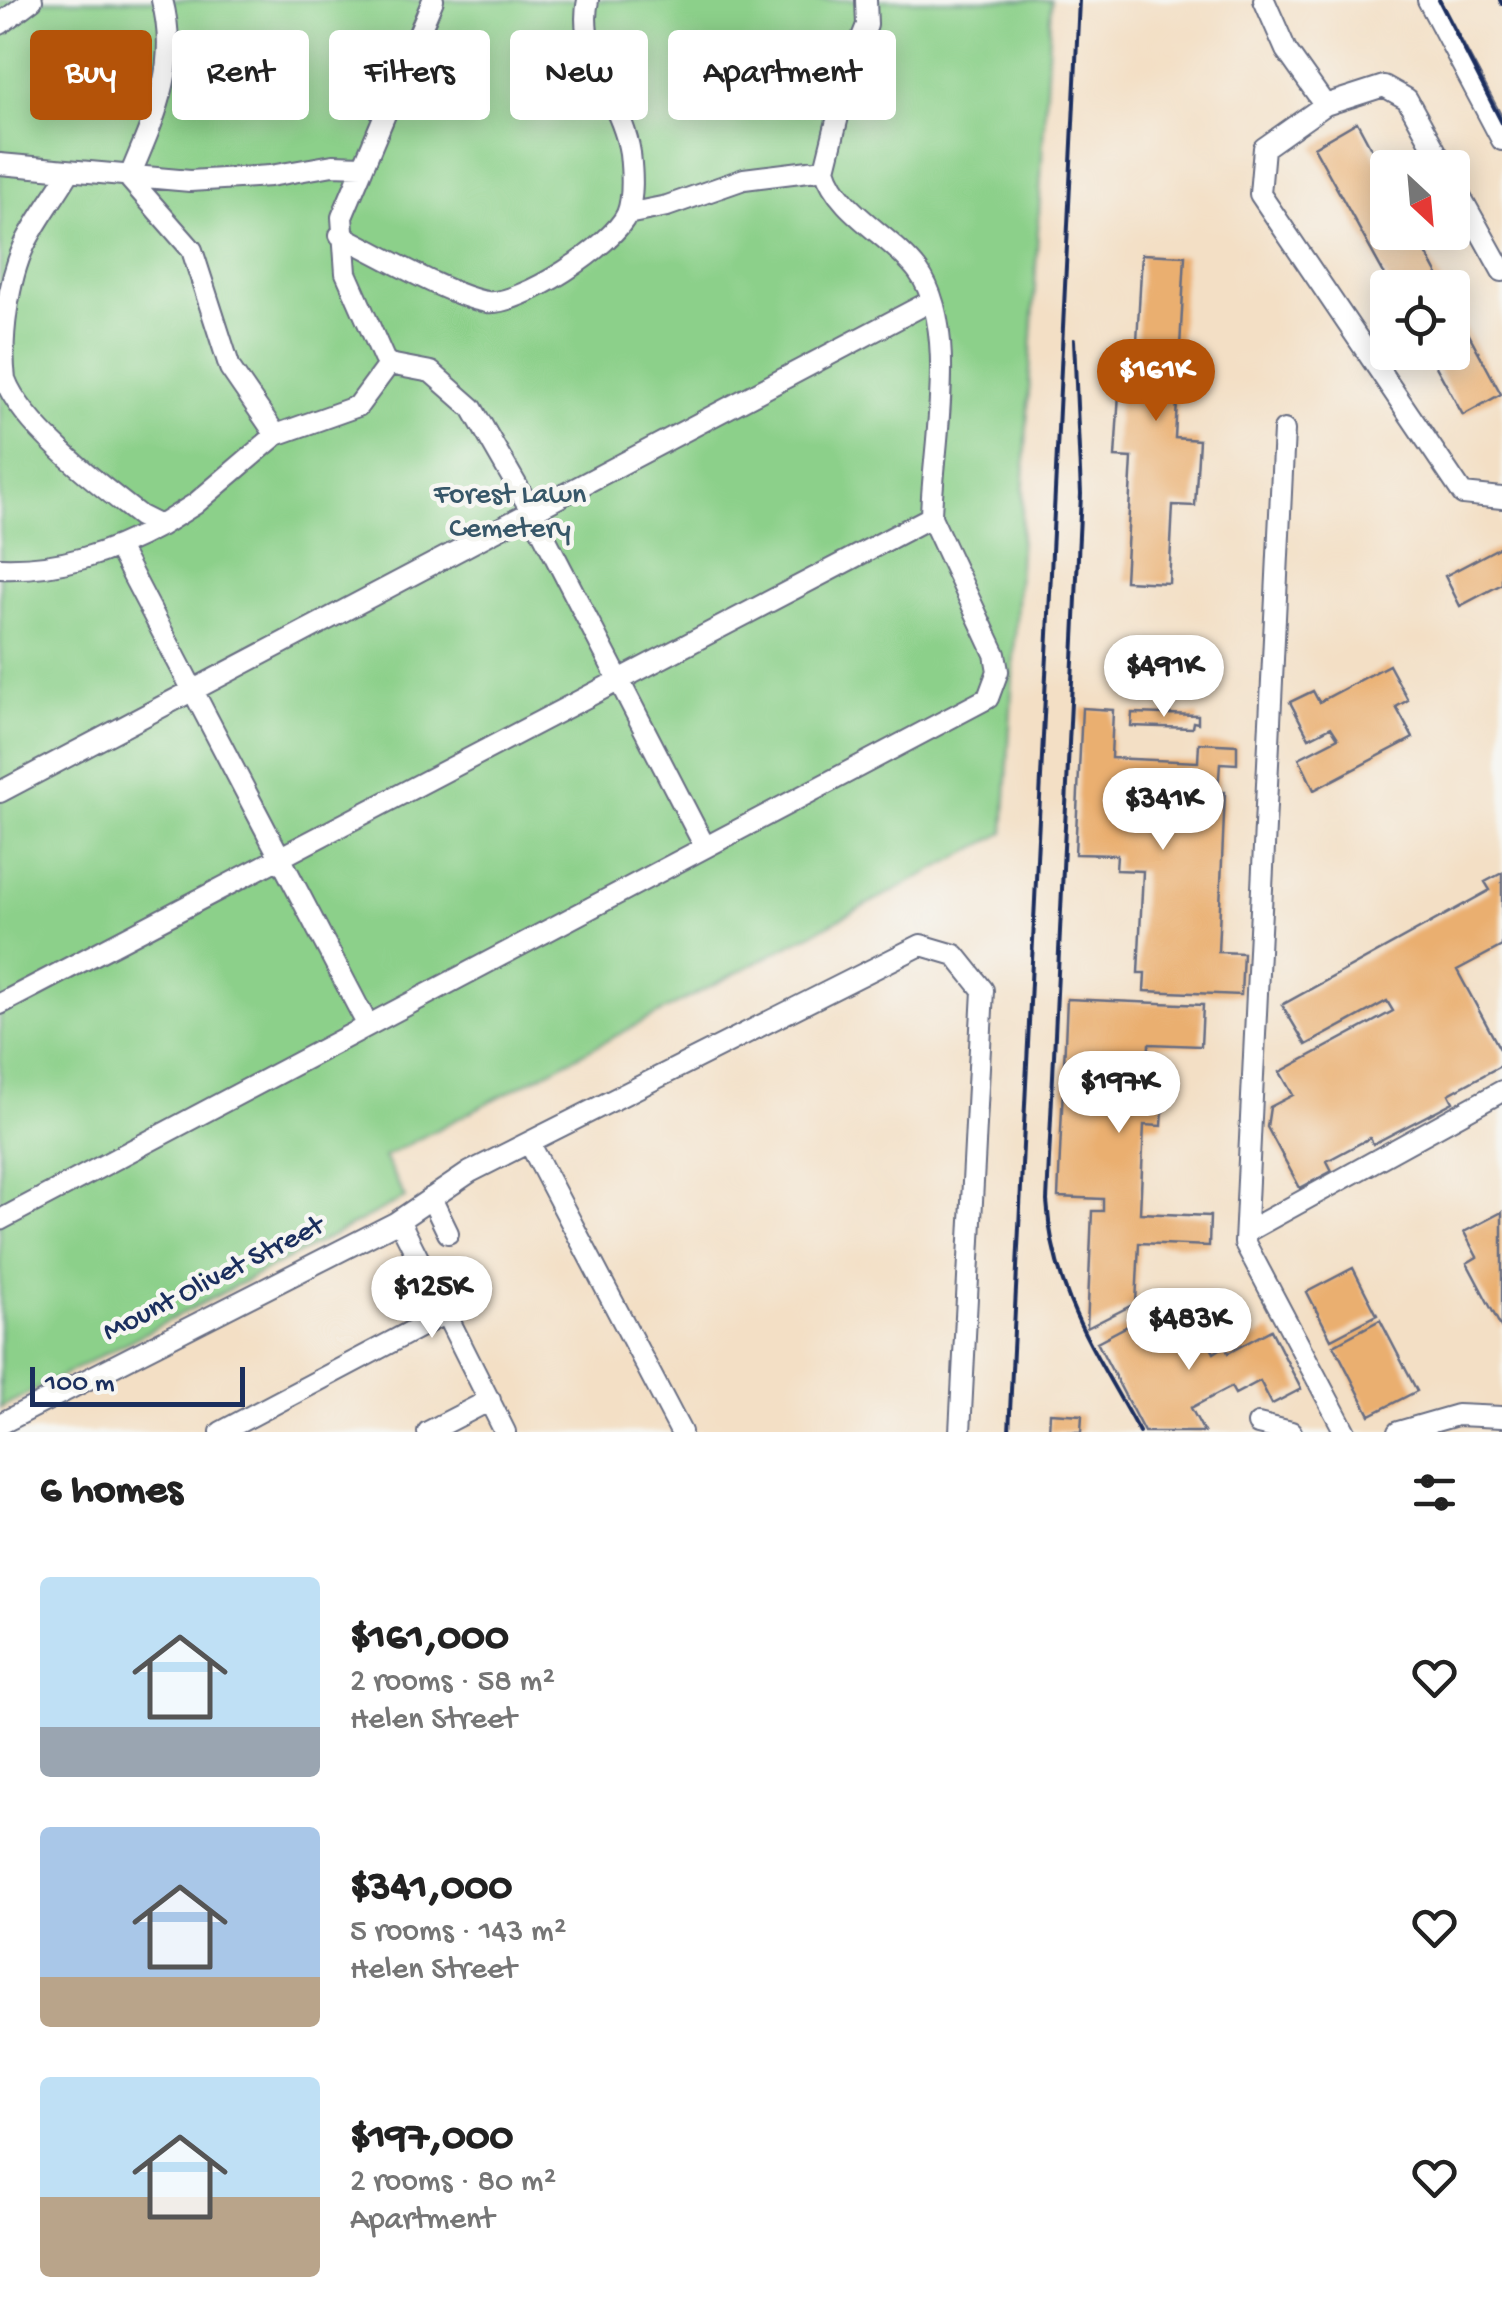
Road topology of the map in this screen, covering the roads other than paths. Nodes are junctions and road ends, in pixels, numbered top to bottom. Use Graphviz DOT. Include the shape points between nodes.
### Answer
graph roads {
  1 [pos="32,0"];
  2 [pos="162,0"];
  3 [pos="433,0"];
  4 [pos="588,0"];
  5 [pos="866,0"];
  6 [pos="1264,0"];
  7 [pos="1428,0"];
  8 [pos="0,24"];
  9 [pos="1325,105"];
  10 [pos="1502,140"];
  11 [pos="1435,150"];
  12 [pos="0,164"];
  13 [pos="362,166"];
  14 [pos="825,168"];
  15 [pos="70,172"];
  16 [pos="129,178"];
  17 [pos="1470,213"];
  18 [pos="627,214"];
  19 [pos="340,235"];
  20 [pos="1502,271"];
  21 [pos="931,301"];
  22 [pos="1,336"];
  23 [pos="389,364"];
  24 [pos="1284,430"];
  25 [pos="276,435"];
  26 [pos="1502,498"];
  27 [pos="532,512"];
  28 [pos="931,516"];
  29 [pos="160,526"];
  30 [pos="119,549"];
  31 [pos="0,568"];
  32 [pos="619,679"];
  33 [pos="191,694"];
  34 [pos="0,792"];
  35 [pos="705,846"];
  36 [pos="278,860"];
  37 [pos="0,1004"];
  38 [pos="367,1024"];
  39 [pos="1502,1091"];
  40 [pos="530,1144"];
  41 [pos="431,1198"];
  42 [pos="0,1220"];
  43 [pos="399,1226"];
  44 [pos="1246,1232"];
  45 [pos="448,1233"];
  46 [pos="446,1313"];
  47 [pos="490,1400"];
  48 [pos="1502,1417"];
  49 [pos="1258,1424"];
  50 [pos="6,1426"];
  51 [pos="1348,1431"];
  52 [pos="222,1432"];
  53 [pos="428,1432"];
  54 [pos="505,1432"];
  55 [pos="680,1432"];
  56 [pos="960,1432"];
  57 [pos="1291,1432"];
  58 [pos="1398,1432"];
  1 -- 8 [label="street"];
  2 -- 16 [label="street" via="168,73"];
  3 -- 13 [label="street"];
  4 -- 18 [label="street" via="587,36 629,148"];
  5 -- 14 [label="street" via="867,25"];
  6 -- 9 [label="street" via="1286,50"];
  7 -- 10 [label="street"];
  9 -- 11 [label="street" via="1384,86 1407,98"];
  9 -- 26 [label="street" via="1264,148 1260,194 1463,494"];
  12 -- 15 [label="street"];
  13 -- 16 [label="street" via="230,180"];
  13 -- 19 [label="street"];
  14 -- 18 [label="street" via="744,179"];
  14 -- 21 [label="street" via="842,197 916,268"];
  15 -- 16 [label="street"];
  15 -- 22 [label="street" via="16,264"];
  16 -- 25 [label="street" via="192,250 230,368"];
  17 -- 20 [label="street"];
  18 -- 19 [label="street" via="609,236 542,285 502,302 469,296"];
  19 -- 23 [label="street" via="357,302"];
  21 -- 27 [label="street"];
  21 -- 28 [label="street" via="940,352"];
  22 -- 29 [label="street" via="5,381 28,416 120,501"];
  23 -- 25 [label="street" via="358,406"];
  23 -- 27 [label="street" via="431,372 459,392"];
  24 -- 44 [label="street"];
  25 -- 29 [label="street"];
  27 -- 32 [label="street"];
  27 -- 33 [label="street"];
  28 -- 32 [label="street"];
  28 -- 35 [label="street" via="995,654 998,671 988,698"];
  29 -- 30 [label="street"];
  30 -- 31 [label="street" via="54,566"];
  30 -- 33 [label="street"];
  32 -- 35 [label="street"];
  32 -- 36 [label="street"];
  33 -- 34 [label="street"];
  33 -- 36 [label="street"];
  35 -- 38 [label="street"];
  36 -- 37 [label="street"];
  36 -- 38 [label="street"];
  38 -- 42 [label="street"];
  39 -- 44 [label="street"];
  40 -- 41 [label="street, Mount Olivet Street"];
  40 -- 55 [label="street"];
  40 -- 56 [label="street, Mount Olivet Street" via="921,945 955,955 983,990"];
  41 -- 43 [label="street, Mount Olivet Street"];
  41 -- 45 [label="street"];
  43 -- 46 [label="street"];
  43 -- 50 [label="street, Mount Olivet Street"];
  44 -- 51 [label="street" via="1245,1244"];
  46 -- 47 [label="street"];
  46 -- 52 [label="street"];
  47 -- 53 [label="street"];
  47 -- 54 [label="street"];
  48 -- 58 [label="street" via="1457,1415"];
  49 -- 57 [label="street"];
}
